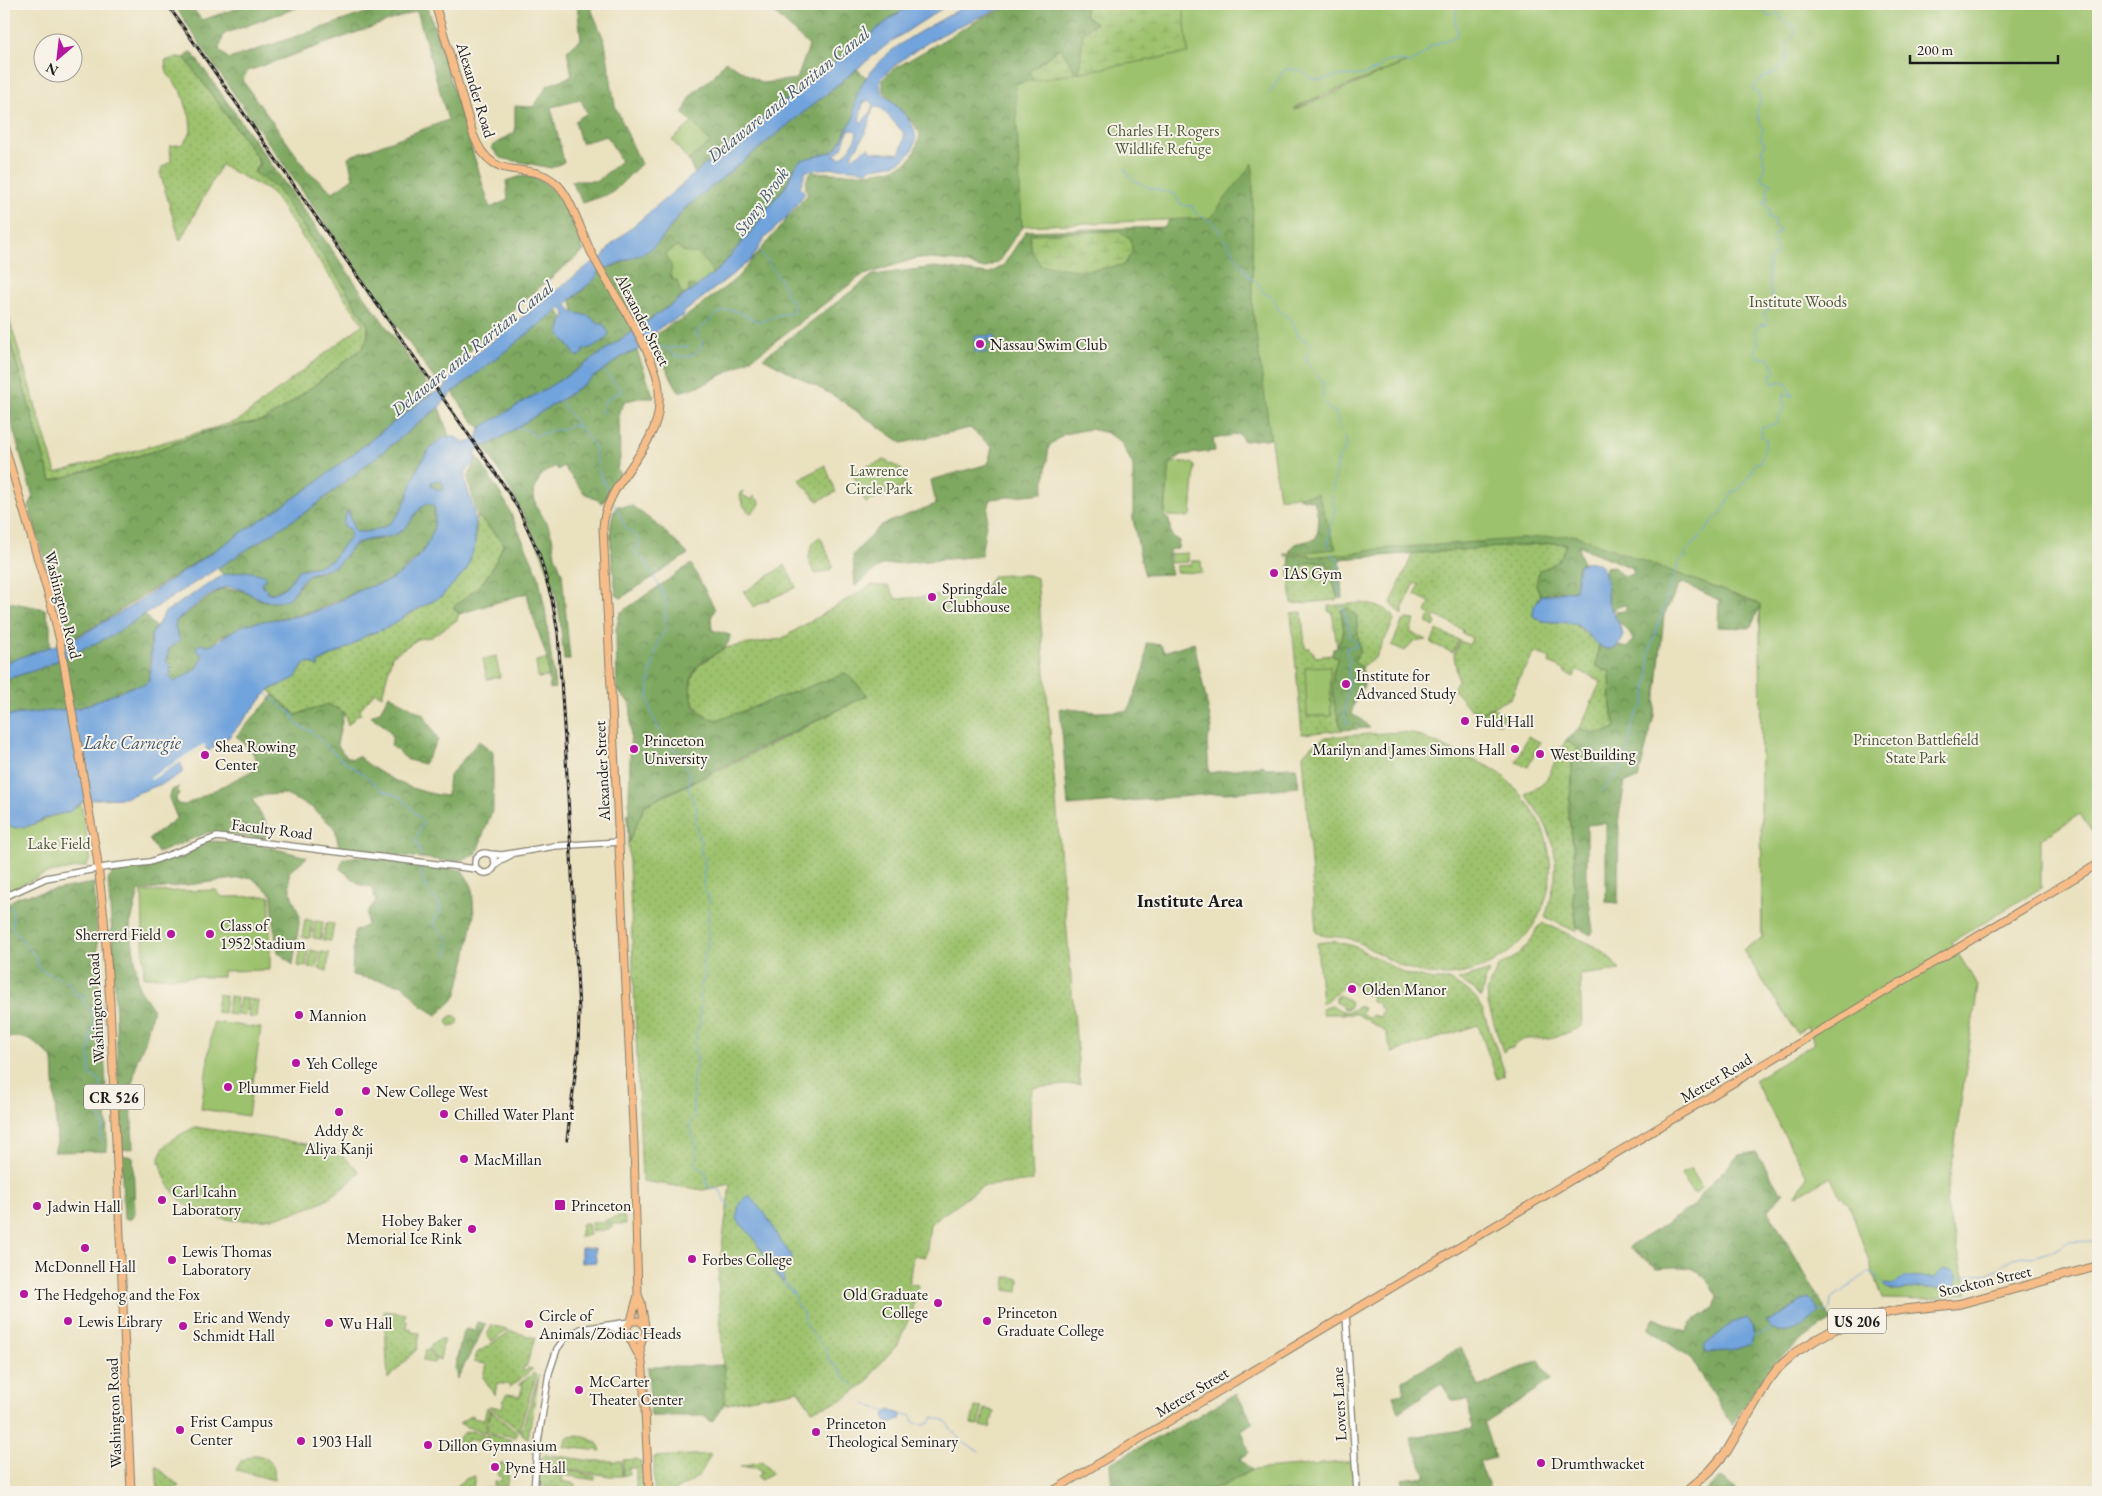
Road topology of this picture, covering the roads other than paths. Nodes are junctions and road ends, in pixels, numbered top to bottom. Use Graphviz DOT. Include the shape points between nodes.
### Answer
graph roads {
  1 [pos="435,4"];
  2 [pos="603,273"];
  3 [pos="4,444"];
  4 [pos="619,842"];
  5 [pos="518,852"];
  6 [pos="490,854"];
  7 [pos="475,859"];
  8 [pos="2098,864"];
  9 [pos="457,866"];
  10 [pos="495,866"];
  11 [pos="98,868"];
  12 [pos="476,869"];
  13 [pos="4,897"];
  14 [pos="2098,1266"];
  15 [pos="638,1295"];
  16 [pos="1346,1315"];
  17 [pos="630,1322"];
  18 [pos="644,1325"];
  19 [pos="606,1326"];
  20 [pos="628,1335"];
  21 [pos="644,1336"];
  22 [pos="642,1360"];
  23 [pos="130,1492"];
  24 [pos="534,1492"];
  25 [pos="649,1492"];
  26 [pos="1051,1492"];
  27 [pos="1357,1492"];
  28 [pos="1686,1492"];
  1 -- 2 [label="main road, Alexander Road" via="473,134 482,152 502,168 538,174 558,185 566,195"];
  2 -- 4 [label="main road, Alexander Street" via="648,354 657,376 659,403 648,442 607,508 603,532"];
  3 -- 11 [label="main road, Washington Road / CR 526" via="61,647"];
  4 -- 5 [label="street" via="542,847"];
  4 -- 15 [label="main road, Alexander Street"];
  5 -- 6 [label="street"];
  5 -- 10 [label="street"];
  6 -- 7 [label="street" via="482,853"];
  6 -- 10 [label="street" via="495,859"];
  7 -- 9 [label="street, Faculty Road"];
  7 -- 12 [label="street"];
  8 -- 16 [label="main road, Mercer Road"];
  9 -- 11 [label="street, Faculty Road" via="225,836 210,838 150,862"];
  9 -- 12 [label="street, Faculty Road"];
  10 -- 12 [label="street" via="487,874"];
  11 -- 13 [label="street, Faculty Road" via="46,878"];
  11 -- 23 [label="main road, Washington Road / CR 526" via="110,1003"];
  14 -- 28 [label="highway, Stockton Street / US 206" via="1966,1303 1900,1310 1835,1329 1796,1352 1779,1367 1727,1451"];
  15 -- 17 [label="main road, Alexander Street"];
  15 -- 18 [label="main road, Alexander Street" via="642,1302"];
  16 -- 26 [label="main road, Mercer Street"];
  16 -- 27 [label="street, Lovers Lane"];
  17 -- 18 [label="main road" via="640,1321"];
  17 -- 19 [label="street"];
  17 -- 20 [label="main road"];
  18 -- 21 [label="main road"];
  19 -- 20 [label="street"];
  19 -- 24 [label="street" via="576,1331 560,1343 553,1356 536,1453"];
  20 -- 21 [label="main road" via="635,1339"];
  20 -- 22 [label="main road"];
  21 -- 22 [label="main road" via="640,1348"];
  22 -- 25 [label="main road"];
}
